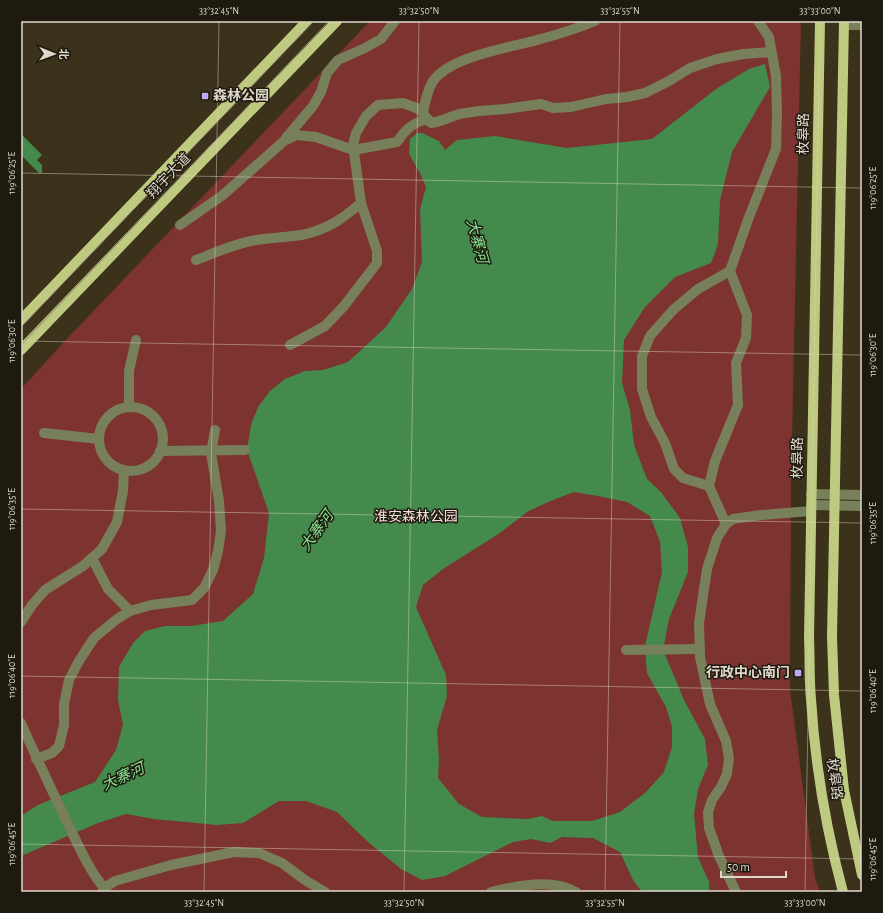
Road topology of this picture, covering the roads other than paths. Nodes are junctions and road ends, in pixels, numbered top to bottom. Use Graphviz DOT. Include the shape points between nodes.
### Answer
graph roads {
  1 [pos="307,21"];
  2 [pos="337,21"];
  3 [pos="395,21"];
  4 [pos="595,21"];
  5 [pos="758,21"];
  6 [pos="820,21"];
  7 [pos="844,23"];
  8 [pos="862,25"];
  9 [pos="771,52"];
  10 [pos="425,116"];
  11 [pos="284,141"];
  12 [pos="353,150"];
  13 [pos="361,203"];
  14 [pos="180,225"];
  15 [pos="196,260"];
  16 [pos="730,271"];
  17 [pos="21,320"];
  18 [pos="136,340"];
  19 [pos="290,345"];
  20 [pos="21,350"];
  21 [pos="129,407"];
  22 [pos="215,430"];
  23 [pos="44,433"];
  24 [pos="99,439"];
  25 [pos="245,450"];
  26 [pos="160,451"];
  27 [pos="211,451"];
  28 [pos="124,470"];
  29 [pos="709,486"];
  30 [pos="811,494"];
  31 [pos="836,494"];
  32 [pos="862,495"];
  33 [pos="836,506"];
  34 [pos="862,506"];
  35 [pos="811,508"];
  36 [pos="726,524"];
  37 [pos="92,558"];
  38 [pos="130,611"];
  39 [pos="21,622"];
  40 [pos="700,649"];
  41 [pos="626,650"];
  42 [pos="21,723"];
  43 [pos="26,745"];
  44 [pos="36,759"];
  45 [pos="862,874"];
  46 [pos="103,890"];
  47 [pos="325,892"];
  48 [pos="491,892"];
  49 [pos="576,892"];
  50 [pos="736,892"];
  51 [pos="843,892"];
  1 -- 17 [label="main road, 翔宇大道"];
  2 -- 20 [label="main road, 翔宇大道"];
  3 -- 11 [label="street" via="381,39 338,60 327,73 313,106"];
  4 -- 10 [label="street" via="465,60 447,70 434,81 426,98"];
  5 -- 9 [label="street" via="769,37"];
  6 -- 30 [label="main road, 枚皋路"];
  7 -- 8 [label="street"];
  7 -- 31 [label="main road, 枚皋路"];
  9 -- 10 [label="street" via="717,59 690,68 645,93 627,97 571,107 553,108 541,104 479,111 431,123"];
  9 -- 16 [label="street" via="776,76 776,149"];
  10 -- 12 [label="street" via="406,130 397,142"];
  10 -- 12 [label="street" via="419,109 403,103 378,105 366,116 356,133"];
  11 -- 12 [label="street" via="296,135 316,137"];
  11 -- 14 [label="street" via="223,196"];
  12 -- 13 [label="street"];
  13 -- 15 [label="street" via="343,218 326,227 305,234 252,241"];
  13 -- 19 [label="street" via="377,251 377,263 325,326"];
  16 -- 29 [label="street" via="747,315 746,338 736,363 738,405"];
  16 -- 29 [label="street" via="698,289 673,310 650,336 642,356 642,389 651,418 665,443 674,469 684,478"];
  18 -- 21 [label="street" via="129,371"];
  21 -- 24 [label="street" via="113,412 106,419"];
  21 -- 26 [label="street" via="144,409 159,423 163,433"];
  22 -- 27 [label="street"];
  23 -- 24 [label="street"];
  24 -- 28 [label="street" via="107,459"];
  25 -- 27 [label="street"];
  26 -- 27 [label="street"];
  26 -- 28 [label="street" via="153,462 145,468"];
  27 -- 38 [label="street" via="221,531 214,570 204,588 192,600"];
  28 -- 37 [label="street" via="123,491 116,522 102,549"];
  29 -- 36 [label="street"];
  30 -- 31 [label="street"];
  30 -- 35 [label="main road, 枚皋路"];
  31 -- 32 [label="street"];
  31 -- 33 [label="main road, 枚皋路"];
  33 -- 34 [label="street"];
  33 -- 35 [label="street"];
  33 -- 45 [label="main road, 枚皋路" via="832,636 834,695 844,790"];
  35 -- 36 [label="street" via="733,519"];
  35 -- 51 [label="main road, 枚皋路" via="811,698 822,794"];
  36 -- 40 [label="street" via="717,538 707,569 699,623"];
  37 -- 38 [label="street" via="108,589"];
  37 -- 39 [label="street" via="45,590"];
  38 -- 44 [label="street" via="94,638 79,661 69,680 59,746 52,753"];
  40 -- 41 [label="street"];
  40 -- 50 [label="street" via="710,704 726,741 729,758 727,774 708,812 709,828"];
  42 -- 43 [label="street"];
  43 -- 44 [label="street"];
  44 -- 46 [label="street"];
  46 -- 47 [label="street" via="115,881 171,865 234,852 259,853 282,862"];
  48 -- 49 [label="street" via="524,885 569,888"];
}
